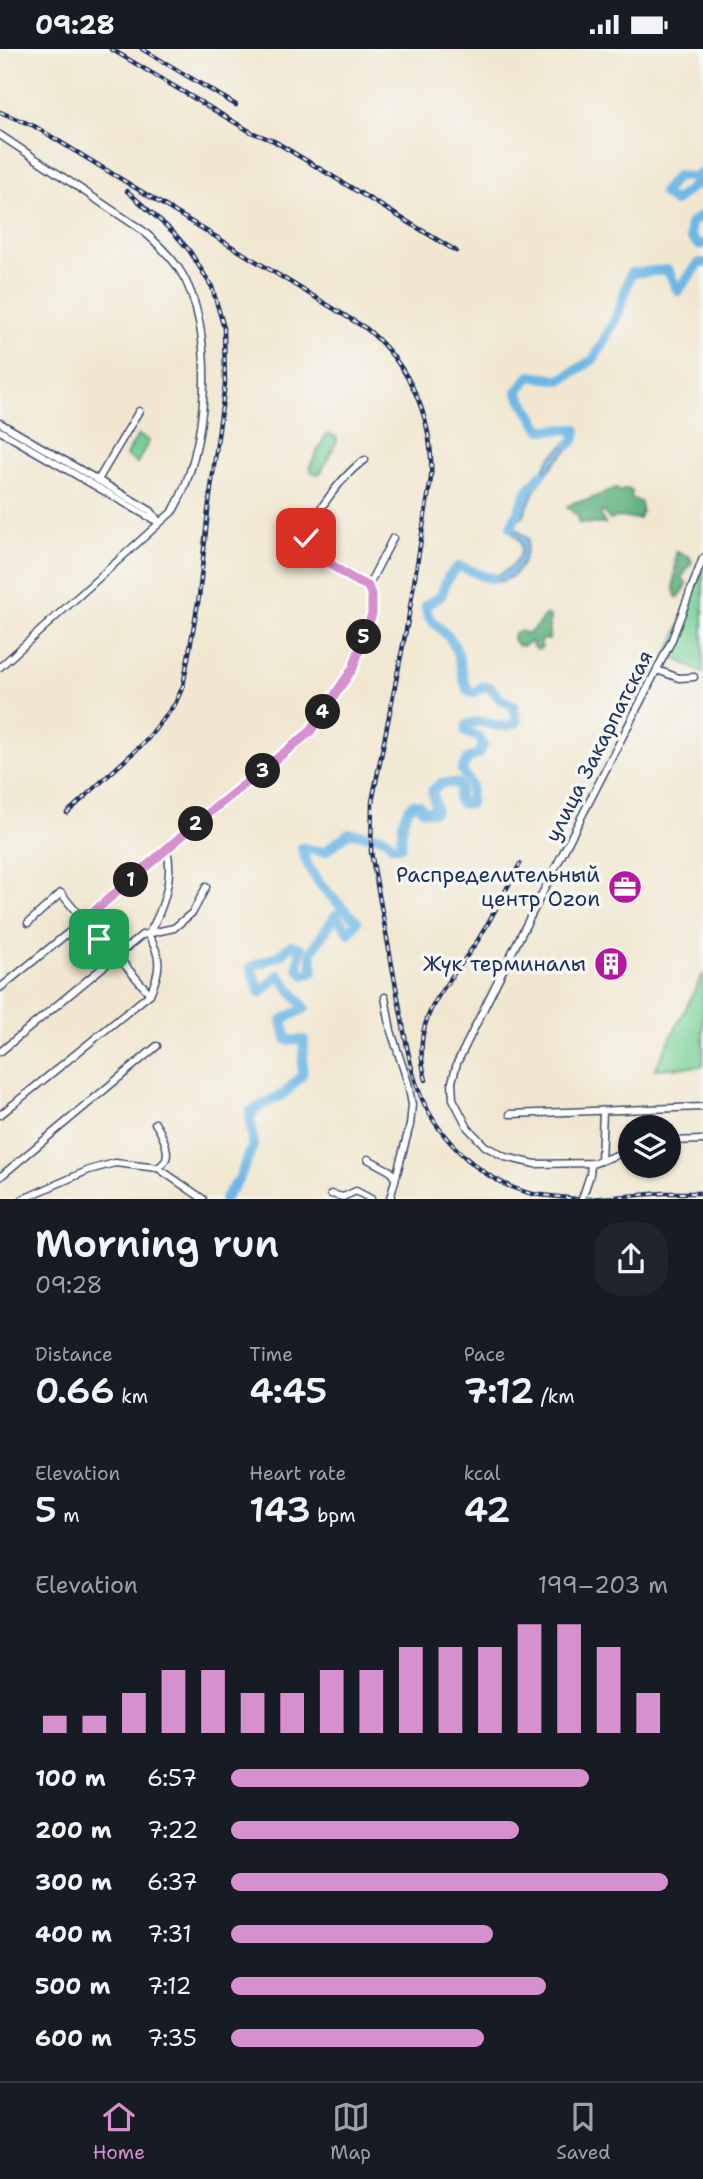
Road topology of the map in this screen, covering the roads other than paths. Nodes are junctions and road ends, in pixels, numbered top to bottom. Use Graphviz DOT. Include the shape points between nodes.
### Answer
graph roads {
  1 [pos="0,135"];
  2 [pos="139,411"];
  3 [pos="0,423"];
  4 [pos="0,431"];
  5 [pos="365,460"];
  6 [pos="98,480"];
  7 [pos="159,522"];
  8 [pos="393,538"];
  9 [pos="703,558"];
  10 [pos="368,586"];
  11 [pos="0,667"];
  12 [pos="657,670"];
  13 [pos="694,677"];
  14 [pos="167,850"];
  15 [pos="206,887"];
  16 [pos="84,920"];
  17 [pos="28,923"];
  18 [pos="148,935"];
  19 [pos="116,958"];
  20 [pos="0,988"];
  21 [pos="150,993"];
  22 [pos="386,997"];
  23 [pos="158,1046"];
  24 [pos="0,1052"];
  25 [pos="703,1107"];
  26 [pos="603,1111"];
  27 [pos="510,1114"];
  28 [pos="0,1115"];
  29 [pos="155,1123"];
  30 [pos="703,1140"];
  31 [pos="681,1141"];
  32 [pos="618,1155"];
  33 [pos="368,1159"];
  34 [pos="601,1161"];
  35 [pos="591,1164"];
  36 [pos="158,1168"];
  37 [pos="0,1177"];
  38 [pos="394,1177"];
  39 [pos="331,1194"];
  40 [pos="23,1199"];
  41 [pos="203,1199"];
  42 [pos="371,1199"];
  43 [pos="390,1199"];
  44 [pos="582,1199"];
  1 -- 7 [label="street" via="142,230 166,253 186,283 201,331 203,421 180,498"];
  2 -- 6 [label="street"];
  3 -- 6 [label="street"];
  4 -- 7 [label="street"];
  5 -- 10 [label="street" via="354,467 312,522 306,538 317,552"];
  6 -- 7 [label="street" via="151,511"];
  7 -- 11 [label="street"];
  8 -- 10 [label="street"];
  9 -- 12 [label="street, улица Закарпатская"];
  10 -- 14 [label="street" via="372,614 353,668 310,732"];
  12 -- 13 [label="street" via="679,678"];
  12 -- 35 [label="street, улица Закарпатская" via="501,974 452,1082 453,1099 462,1118 477,1139 495,1152 525,1163"];
  14 -- 16 [label="street"];
  14 -- 18 [label="street" via="169,873 161,911"];
  15 -- 18 [label="street" via="193,912 174,928"];
  16 -- 17 [label="street" via="61,893"];
  16 -- 19 [label="street"];
  16 -- 20 [label="street"];
  18 -- 19 [label="street"];
  18 -- 21 [label="street" via="159,959"];
  19 -- 21 [label="street"];
  19 -- 24 [label="street"];
  21 -- 28 [label="street"];
  22 -- 38 [label="street" via="412,1105"];
  23 -- 37 [label="street"];
  25 -- 26 [label="street"];
  26 -- 27 [label="street"];
  26 -- 34 [label="street"];
  29 -- 36 [label="street" via="167,1154"];
  30 -- 31 [label="street"];
  32 -- 34 [label="street, улица Закарпатская"];
  33 -- 38 [label="street"];
  34 -- 35 [label="street, улица Закарпатская"];
  35 -- 44 [label="street"];
  36 -- 40 [label="street" via="116,1163"];
  36 -- 41 [label="street"];
  38 -- 43 [label="street"];
  39 -- 42 [label="street" via="343,1197 356,1191"];
}
